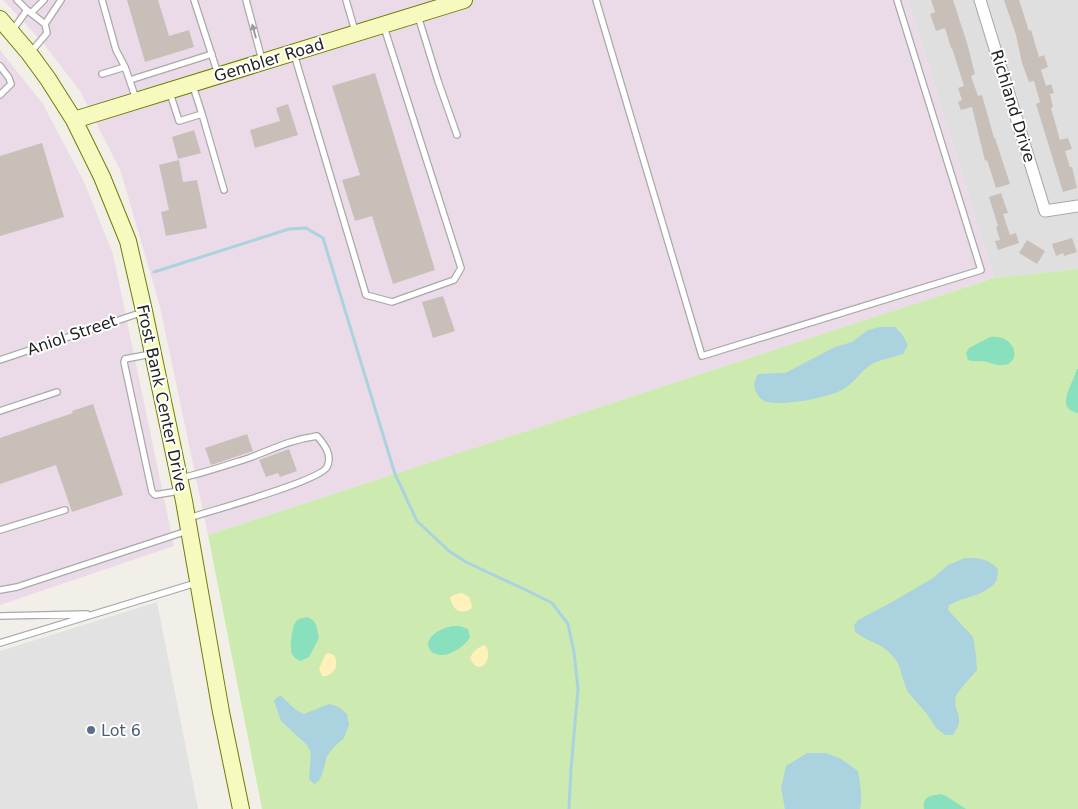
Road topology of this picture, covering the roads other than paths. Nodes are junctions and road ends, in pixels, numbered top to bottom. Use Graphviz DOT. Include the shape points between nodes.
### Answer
graph roads {
  1 [pos="17,0"];
  2 [pos="44,0"];
  3 [pos="61,0"];
  4 [pos="102,0"];
  5 [pos="194,0"];
  6 [pos="246,0"];
  7 [pos="346,0"];
  8 [pos="596,0"];
  9 [pos="896,0"];
  10 [pos="980,0"];
  11 [pos="459,1"];
  12 [pos="437,4"];
  13 [pos="29,11"];
  14 [pos="417,14"];
  15 [pos="46,24"];
  16 [pos="4,25"];
  17 [pos="384,25"];
  18 [pos="355,34"];
  19 [pos="29,53"];
  20 [pos="293,53"];
  21 [pos="212,54"];
  22 [pos="262,62"];
  23 [pos="0,66"];
  24 [pos="125,67"];
  25 [pos="102,74"];
  26 [pos="219,76"];
  27 [pos="130,80"];
  28 [pos="192,84"];
  29 [pos="169,91"];
  30 [pos="0,95"];
  31 [pos="137,101"];
  32 [pos="202,114"];
  33 [pos="74,120"];
  34 [pos="457,135"];
  35 [pos="224,190"];
  36 [pos="1078,206"];
  37 [pos="144,311"];
  38 [pos="153,353"];
  39 [pos="0,360"];
  40 [pos="57,392"];
  41 [pos="0,411"];
  42 [pos="180,485"];
  43 [pos="65,510"];
  44 [pos="188,525"];
  45 [pos="0,530"];
  46 [pos="198,582"];
  47 [pos="0,590"];
  48 [pos="94,614"];
  49 [pos="0,616"];
  50 [pos="0,643"];
  51 [pos="241,809"];
  1 -- 13 [label="lane"];
  2 -- 13 [label="lane"];
  3 -- 15 [label="lane"];
  4 -- 24 [label="lane" via="116,50"];
  5 -- 21 [label="lane"];
  22 -- 6 [label="lane, one-way"];
  7 -- 18 [label="lane"];
  8 -- 9 [label="lane" via="702,356 981,270"];
  10 -- 36 [label="street, Richland Drive" via="1045,211"];
  11 -- 12 [label="main road, Gembler Road"];
  12 -- 14 [label="main road, Gembler Road"];
  13 -- 15 [label="lane"];
  13 -- 16 [label="lane"];
  14 -- 17 [label="main road, Gembler Road"];
  14 -- 34 [label="lane"];
  15 -- 19 [label="lane" via="47,33"];
  16 -- 19 [label="main road, Frost Bank Center Drive"];
  17 -- 18 [label="main road, Gembler Road"];
  17 -- 20 [label="lane" via="461,268 454,280 392,302 366,294"];
  18 -- 20 [label="main road, Gembler Road"];
  19 -- 33 [label="main road, Frost Bank Center Drive"];
  20 -- 22 [label="main road, Gembler Road"];
  21 -- 26 [label="lane"];
  21 -- 27 [label="lane"];
  22 -- 26 [label="main road, Gembler Road"];
  23 -- 30 [label="lane" via="11,84"];
  24 -- 25 [label="lane"];
  24 -- 27 [label="lane"];
  26 -- 28 [label="main road, Gembler Road"];
  27 -- 31 [label="lane"];
  28 -- 29 [label="main road, Gembler Road"];
  28 -- 32 [label="lane"];
  29 -- 31 [label="main road, Gembler Road"];
  29 -- 32 [label="lane" via="179,121"];
  31 -- 33 [label="main road, Gembler Road"];
  32 -- 35 [label="lane"];
  33 -- 37 [label="main road, Frost Bank Center Drive" via="128,241"];
  37 -- 38 [label="main road, Frost Bank Center Drive"];
  37 -- 39 [label="lane, Aniol Street"];
  38 -- 42 [label="main road, Frost Bank Center Drive"];
  38 -- 42 [label="lane" via="125,359 124,362 152,492 155,494"];
  40 -- 41 [label="lane"];
  42 -- 44 [label="main road, Frost Bank Center Drive"];
  42 -- 44 [label="lane" via="214,469 301,438 316,436 329,454 328,466 322,473"];
  43 -- 45 [label="lane"];
  44 -- 46 [label="main road, Frost Bank Center Drive"];
  44 -- 47 [label="lane" via="17,587"];
  46 -- 48 [label="lane"];
  46 -- 51 [label="main road, Frost Bank Center Drive"];
  48 -- 49 [label="lane"];
  48 -- 50 [label="lane"];
}
